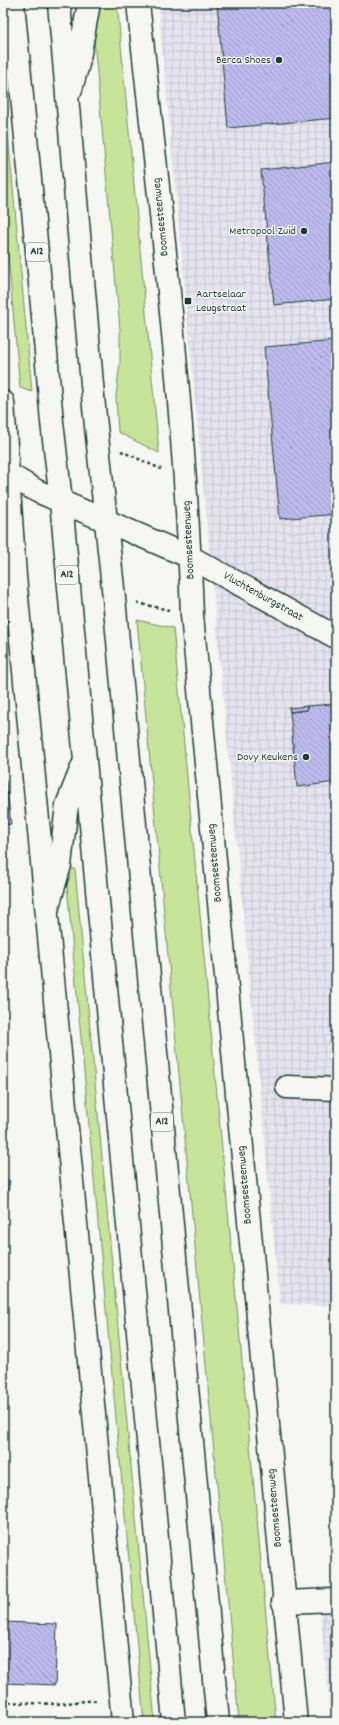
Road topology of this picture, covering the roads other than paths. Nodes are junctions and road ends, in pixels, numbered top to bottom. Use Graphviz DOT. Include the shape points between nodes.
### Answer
graph roads {
  1 [pos="13,3"];
  2 [pos="59,3"];
  3 [pos="89,3"];
  4 [pos="138,3"];
  5 [pos="67,104"];
  6 [pos="3,402"];
  7 [pos="6,472"];
  8 [pos="61,501"];
  9 [pos="106,522"];
  10 [pos="190,557"];
  11 [pos="336,637"];
  12 [pos="85,760"];
  13 [pos="47,910"];
  14 [pos="287,1087"];
  15 [pos="336,1089"];
  16 [pos="336,1600"];
  17 [pos="283,1602"];
  18 [pos="124,1722"];
  19 [pos="174,1722"];
  20 [pos="218,1722"];
  21 [pos="296,1722"];
  1 -- 8 [label="main road, A12"];
  2 -- 5 [label="main road, A12"];
  3 -- 5 [label="main road" via="78,64"];
  4 -- 10 [label="main road, Boomsesteenweg" via="186,480"];
  5 -- 9 [label="main road, A12"];
  6 -- 7 [label="main road"];
  7 -- 8 [label="main road, Vluchtenburgstraat" via="37,491"];
  7 -- 13 [label="main road"];
  8 -- 9 [label="main road, Vluchtenburgstraat"];
  8 -- 12 [label="main road, A12"];
  9 -- 10 [label="main road, Vluchtenburgstraat"];
  9 -- 20 [label="main road, A12"];
  10 -- 11 [label="main road, Vluchtenburgstraat"];
  10 -- 17 [label="main road, Boomsesteenweg" via="193,622"];
  12 -- 13 [label="main road" via="67,805 60,865"];
  12 -- 19 [label="main road, A12"];
  13 -- 18 [label="main road"];
  14 -- 15 [label="main road"];
  16 -- 17 [label="main road"];
  17 -- 21 [label="main road, Boomsesteenweg"];
}
